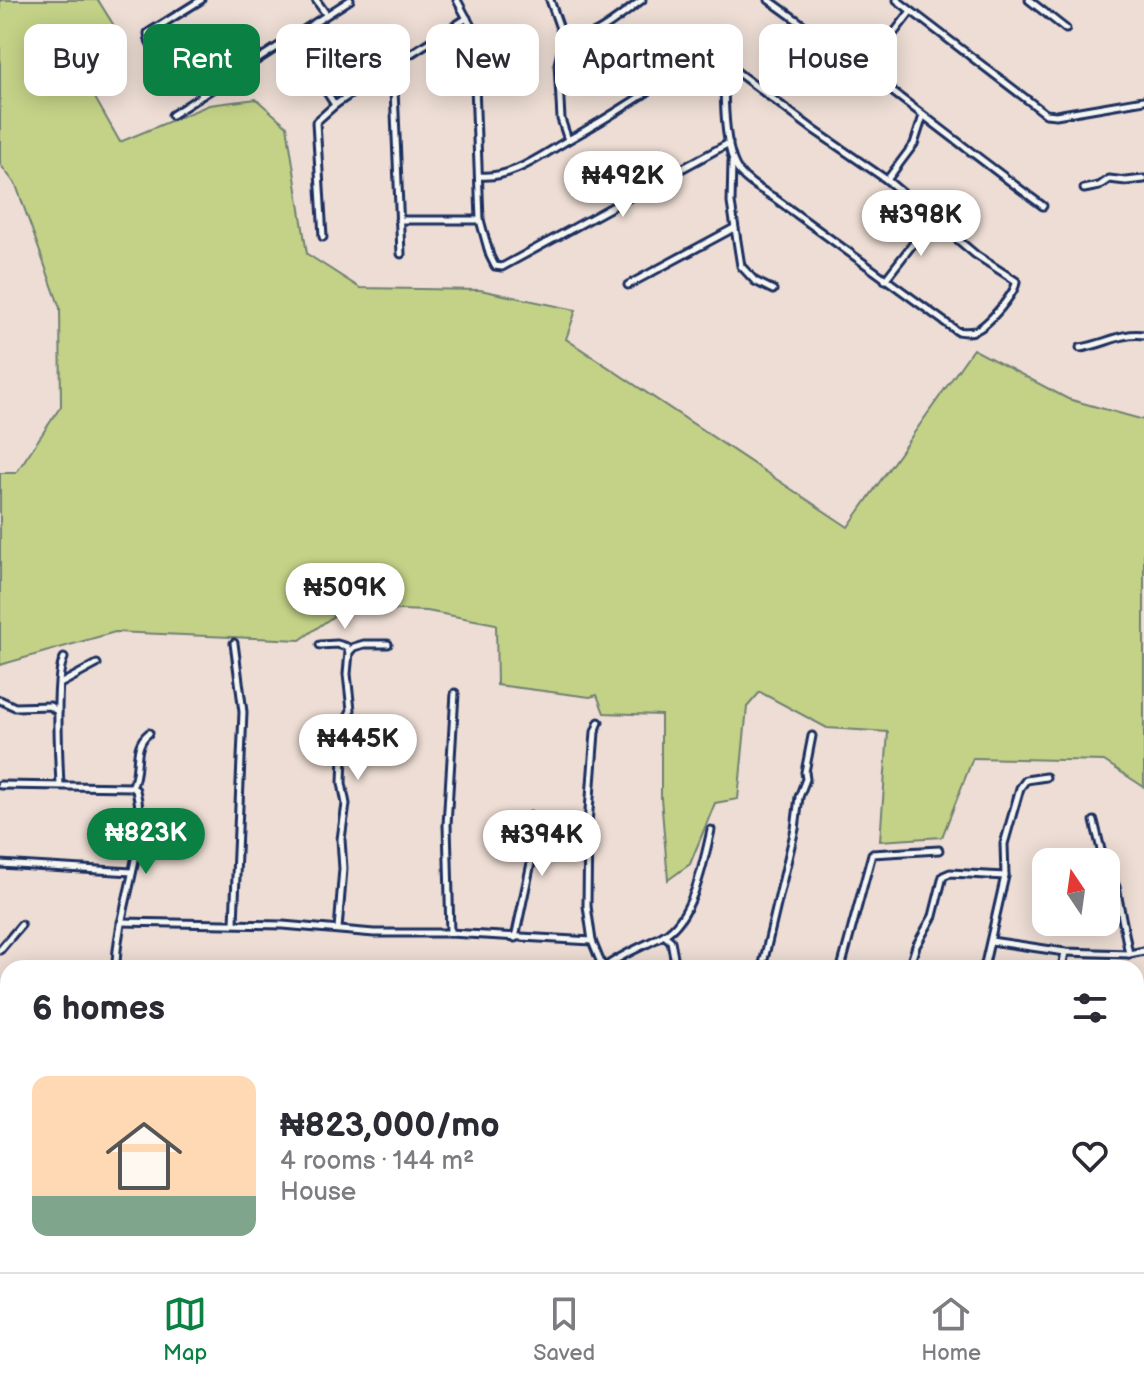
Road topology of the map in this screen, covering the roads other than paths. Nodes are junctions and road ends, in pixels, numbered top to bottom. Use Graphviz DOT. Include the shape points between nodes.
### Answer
graph roads {
  1 [pos="201,0"];
  2 [pos="316,0"];
  3 [pos="350,0"];
  4 [pos="457,0"];
  5 [pos="550,0"];
  6 [pos="642,0"];
  7 [pos="769,0"];
  8 [pos="897,0"];
  9 [pos="1029,0"];
  10 [pos="911,11"];
  11 [pos="326,14"];
  12 [pos="467,18"];
  13 [pos="162,24"];
  14 [pos="311,24"];
  15 [pos="558,24"];
  16 [pos="605,24"];
  17 [pos="803,24"];
  18 [pos="897,29"];
  19 [pos="1066,29"];
  20 [pos="410,54"];
  21 [pos="743,77"];
  22 [pos="897,95"];
  23 [pos="201,96"];
  24 [pos="329,96"];
  25 [pos="348,96"];
  26 [pos="394,96"];
  27 [pos="560,96"];
  28 [pos="643,96"];
  29 [pos="727,96"];
  30 [pos="1144,100"];
  31 [pos="335,105"];
  32 [pos="172,115"];
  33 [pos="923,116"];
  34 [pos="568,140"];
  35 [pos="729,143"];
  36 [pos="732,159"];
  37 [pos="480,176"];
  38 [pos="1144,179"];
  39 [pos="887,180"];
  40 [pos="1084,189"];
  41 [pos="1043,206"];
  42 [pos="933,218"];
  43 [pos="399,220"];
  44 [pos="480,220"];
  45 [pos="734,228"];
  46 [pos="323,237"];
  47 [pos="401,254"];
  48 [pos="885,280"];
  49 [pos="628,285"];
  50 [pos="773,290"];
  51 [pos="1144,335"];
  52 [pos="1080,348"];
  53 [pos="234,643"];
  54 [pos="388,644"];
  55 [pos="320,645"];
  56 [pos="349,652"];
  57 [pos="64,658"];
  58 [pos="97,664"];
  59 [pos="59,685"];
  60 [pos="455,693"];
  61 [pos="0,700"];
  62 [pos="59,713"];
  63 [pos="599,722"];
  64 [pos="149,733"];
  65 [pos="812,736"];
  66 [pos="1046,777"];
  67 [pos="0,785"];
  68 [pos="60,785"];
  69 [pos="132,787"];
  70 [pos="531,816"];
  71 [pos="1094,821"];
  72 [pos="711,830"];
  73 [pos="1101,848"];
  74 [pos="939,850"];
  75 [pos="0,864"];
  76 [pos="132,872"];
  77 [pos="1005,876"];
  78 [pos="1120,908"];
  79 [pos="121,922"];
  80 [pos="234,923"];
  81 [pos="21,925"];
  82 [pos="338,929"];
  83 [pos="450,933"];
  84 [pos="664,935"];
  85 [pos="515,938"];
  86 [pos="592,941"];
  87 [pos="991,941"];
  88 [pos="0,950"];
  89 [pos="1144,951"];
  90 [pos="1065,952"];
  91 [pos="1129,954"];
  92 [pos="117,960"];
  93 [pos="600,960"];
  94 [pos="614,960"];
  95 [pos="675,960"];
  96 [pos="764,960"];
  97 [pos="843,960"];
  98 [pos="912,960"];
  99 [pos="986,960"];
  100 [pos="1064,960"];
  1 -- 13 [label="street"];
  2 -- 11 [label="street"];
  3 -- 11 [label="street"];
  4 -- 12 [label="street"];
  5 -- 15 [label="street"];
  6 -- 16 [label="street"];
  7 -- 17 [label="street"];
  8 -- 10 [label="street"];
  9 -- 19 [label="street"];
  10 -- 18 [label="street"];
  10 -- 30 [label="street" via="1046,114"];
  11 -- 14 [label="street"];
  12 -- 20 [label="street"];
  12 -- 37 [label="street" via="474,37"];
  21 -- 39 [label="street"];
  22 -- 33 [label="street"];
  23 -- 32 [label="street"];
  24 -- 31 [label="street"];
  25 -- 31 [label="street"];
  26 -- 43 [label="street"];
  27 -- 34 [label="street"];
  28 -- 34 [label="street"];
  29 -- 35 [label="street"];
  31 -- 46 [label="street" via="316,122"];
  33 -- 39 [label="street" via="914,144"];
  33 -- 41 [label="street"];
  34 -- 37 [label="street" via="523,166"];
  35 -- 36 [label="street"];
  35 -- 44 [label="street" via="502,267 492,264"];
  36 -- 45 [label="street"];
  36 -- 48 [label="street" via="750,183"];
  37 -- 44 [label="street"];
  38 -- 40 [label="street" via="1109,179"];
  39 -- 42 [label="street"];
  42 -- 48 [label="street"];
  42 -- 48 [label="street" via="1016,281 1011,297 981,328 957,331"];
  43 -- 44 [label="street"];
  43 -- 47 [label="street"];
  45 -- 49 [label="street"];
  45 -- 50 [label="street" via="743,271"];
  51 -- 52 [label="street" via="1118,335"];
  53 -- 80 [label="street" via="243,712"];
  54 -- 56 [label="street" via="364,644"];
  55 -- 56 [label="street" via="343,645"];
  56 -- 82 [label="street" via="351,710 344,726 346,804"];
  57 -- 59 [label="street"];
  58 -- 59 [label="street"];
  59 -- 62 [label="street"];
  60 -- 83 [label="street" via="447,825"];
  61 -- 62 [label="street" via="15,707 50,706"];
  62 -- 68 [label="street"];
  63 -- 86 [label="street" via="587,850"];
  64 -- 69 [label="street" via="139,743"];
  65 -- 96 [label="street"];
  66 -- 77 [label="street" via="1026,780 1020,788 1004,844"];
  67 -- 68 [label="street"];
  68 -- 69 [label="street"];
  69 -- 76 [label="street" via="138,833"];
  70 -- 85 [label="street" via="531,863"];
  71 -- 73 [label="street"];
  72 -- 84 [label="street" via="688,911"];
  74 -- 97 [label="street" via="872,854"];
  75 -- 76 [label="street"];
  76 -- 79 [label="street"];
  77 -- 87 [label="street"];
  77 -- 98 [label="street" via="943,876 933,916"];
  78 -- 91 [label="street"];
  79 -- 80 [label="street"];
  79 -- 92 [label="street"];
  80 -- 82 [label="street"];
  81 -- 88 [label="street"];
  82 -- 83 [label="street"];
  83 -- 85 [label="street"];
  84 -- 94 [label="street"];
  84 -- 95 [label="street" via="671,941"];
  85 -- 86 [label="street"];
  86 -- 93 [label="street"];
  87 -- 90 [label="street"];
  87 -- 99 [label="street"];
  89 -- 91 [label="street"];
  90 -- 91 [label="street"];
  90 -- 100 [label="street"];
}
